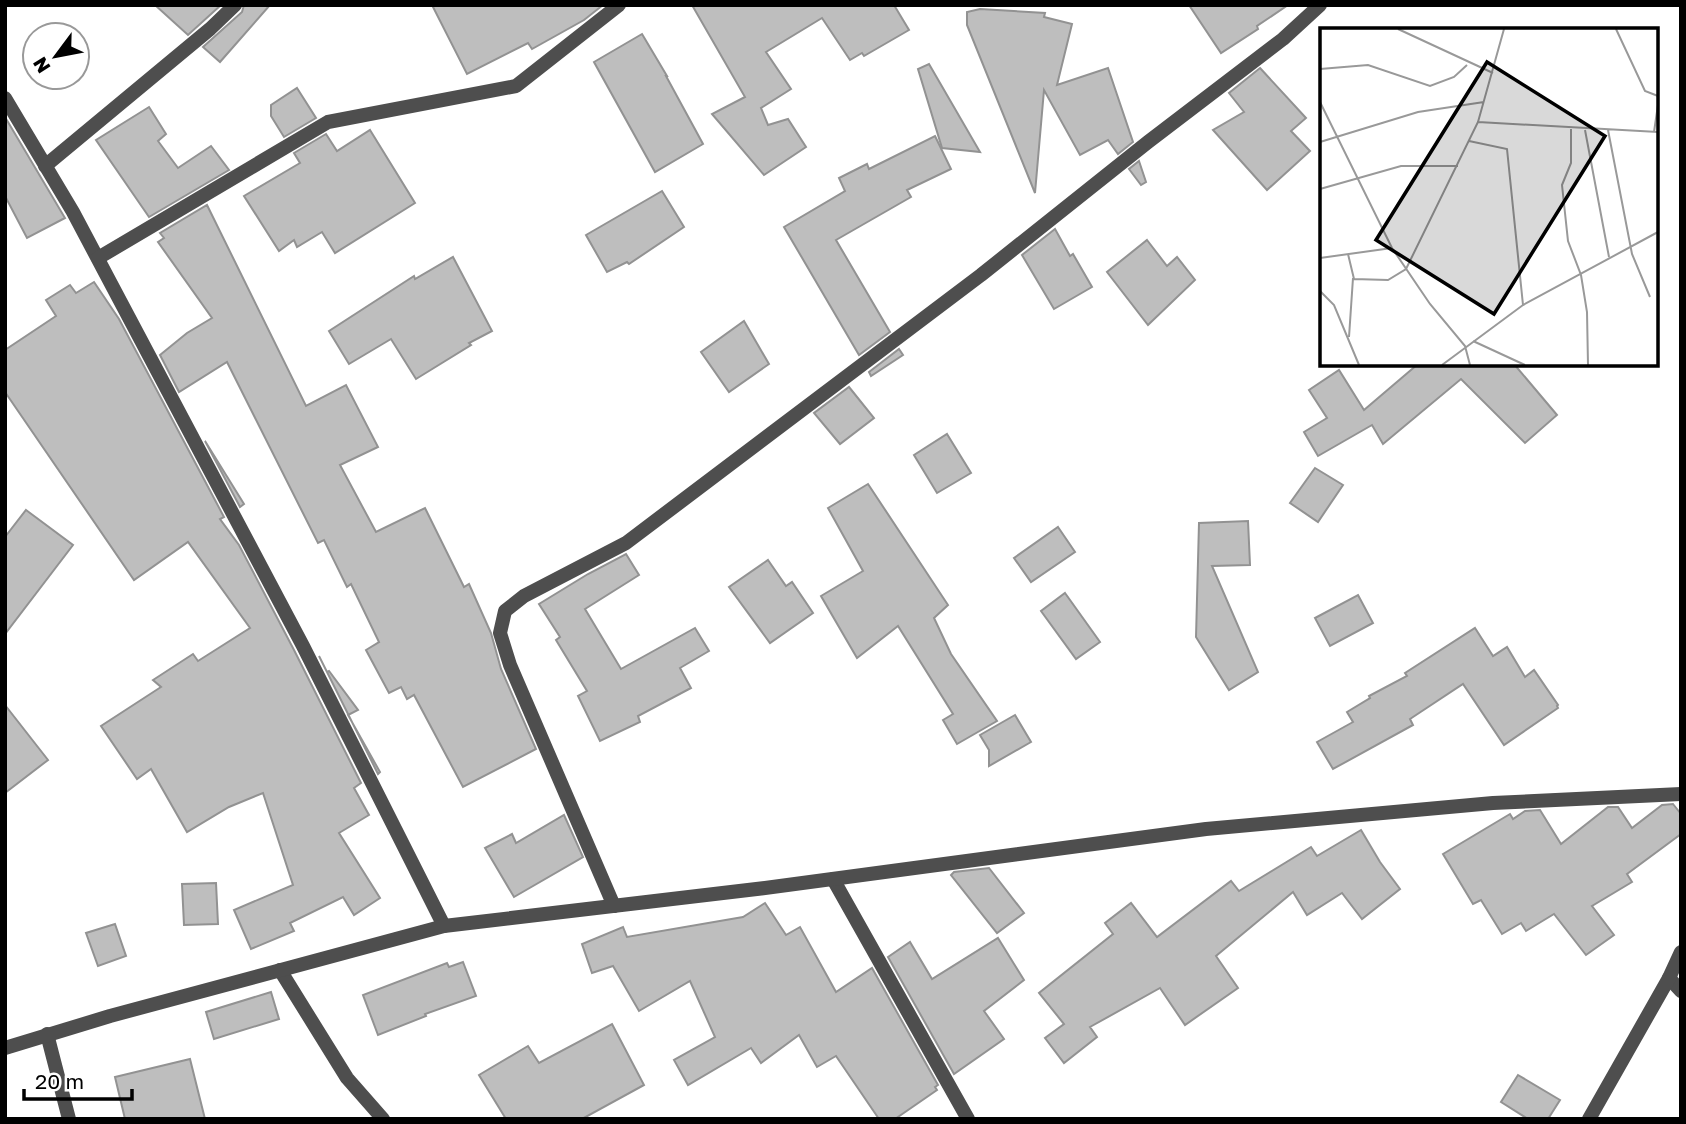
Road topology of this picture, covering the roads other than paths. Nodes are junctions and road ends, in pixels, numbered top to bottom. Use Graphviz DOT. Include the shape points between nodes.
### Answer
graph roads {
  1 [pos="235,5"];
  2 [pos="620,5"];
  3 [pos="1320,5"];
  4 [pos="5,98"];
  5 [pos="46,166"];
  6 [pos="97,258"];
  7 [pos="1681,794"];
  8 [pos="833,879"];
  9 [pos="614,906"];
  10 [pos="444,926"];
  11 [pos="1681,953"];
  12 [pos="280,970"];
  13 [pos="1669,978"];
  14 [pos="1681,991"];
  15 [pos="47,1034"];
  16 [pos="5,1048"];
  17 [pos="69,1119"];
  18 [pos="383,1119"];
  19 [pos="968,1119"];
  20 [pos="1589,1119"];
  1 -- 5 [label="street"];
  2 -- 6 [label="street" via="516,86 328,122"];
  3 -- 9 [label="street" via="1283,39 981,275 626,544 524,596 505,611 500,633 510,665"];
  4 -- 5 [label="street"];
  5 -- 6 [label="street"];
  6 -- 10 [label="street" via="303,646"];
  7 -- 8 [label="street" via="1493,803 1206,829"];
  8 -- 9 [label="street"];
  8 -- 19 [label="street"];
  9 -- 10 [label="street"];
  10 -- 12 [label="street"];
  11 -- 13 [label="street"];
  12 -- 15 [label="street"];
  12 -- 18 [label="street" via="347,1078"];
  13 -- 14 [label="street"];
  13 -- 20 [label="street"];
  15 -- 16 [label="street"];
  15 -- 17 [label="street"];
}
